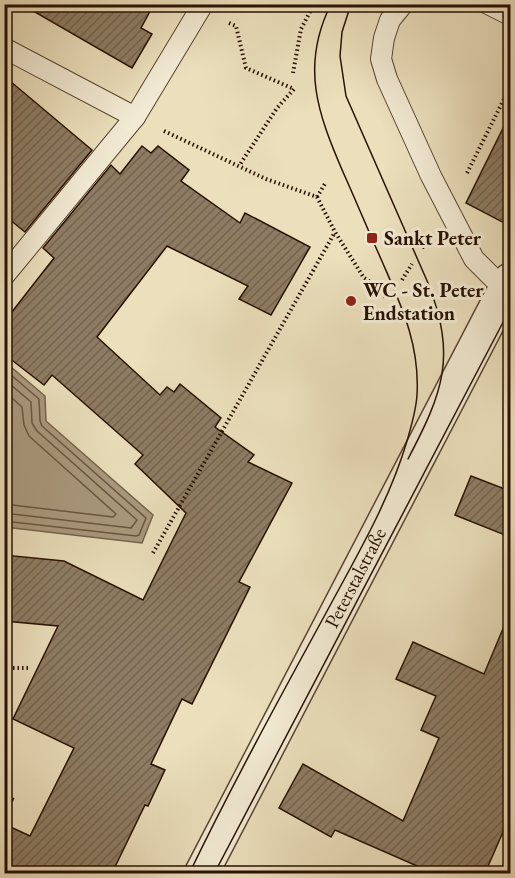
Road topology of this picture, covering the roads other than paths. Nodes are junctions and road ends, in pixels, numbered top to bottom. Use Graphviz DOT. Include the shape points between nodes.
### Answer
graph roads {
  1 [pos="403,4"];
  2 [pos="488,4"];
  3 [pos="202,5"];
  4 [pos="510,15"];
  5 [pos="4,48"];
  6 [pos="135,117"];
  7 [pos="4,276"];
  8 [pos="508,285"];
  9 [pos="201,873"];
  1 -- 8 [label="lane" via="390,20 384,38 381,59 387,79 474,260"];
  2 -- 4 [label="lane"];
  3 -- 6 [label="lane"];
  5 -- 6 [label="lane"];
  6 -- 7 [label="lane"];
  8 -- 9 [label="street, Peterstalstraße"];
}
